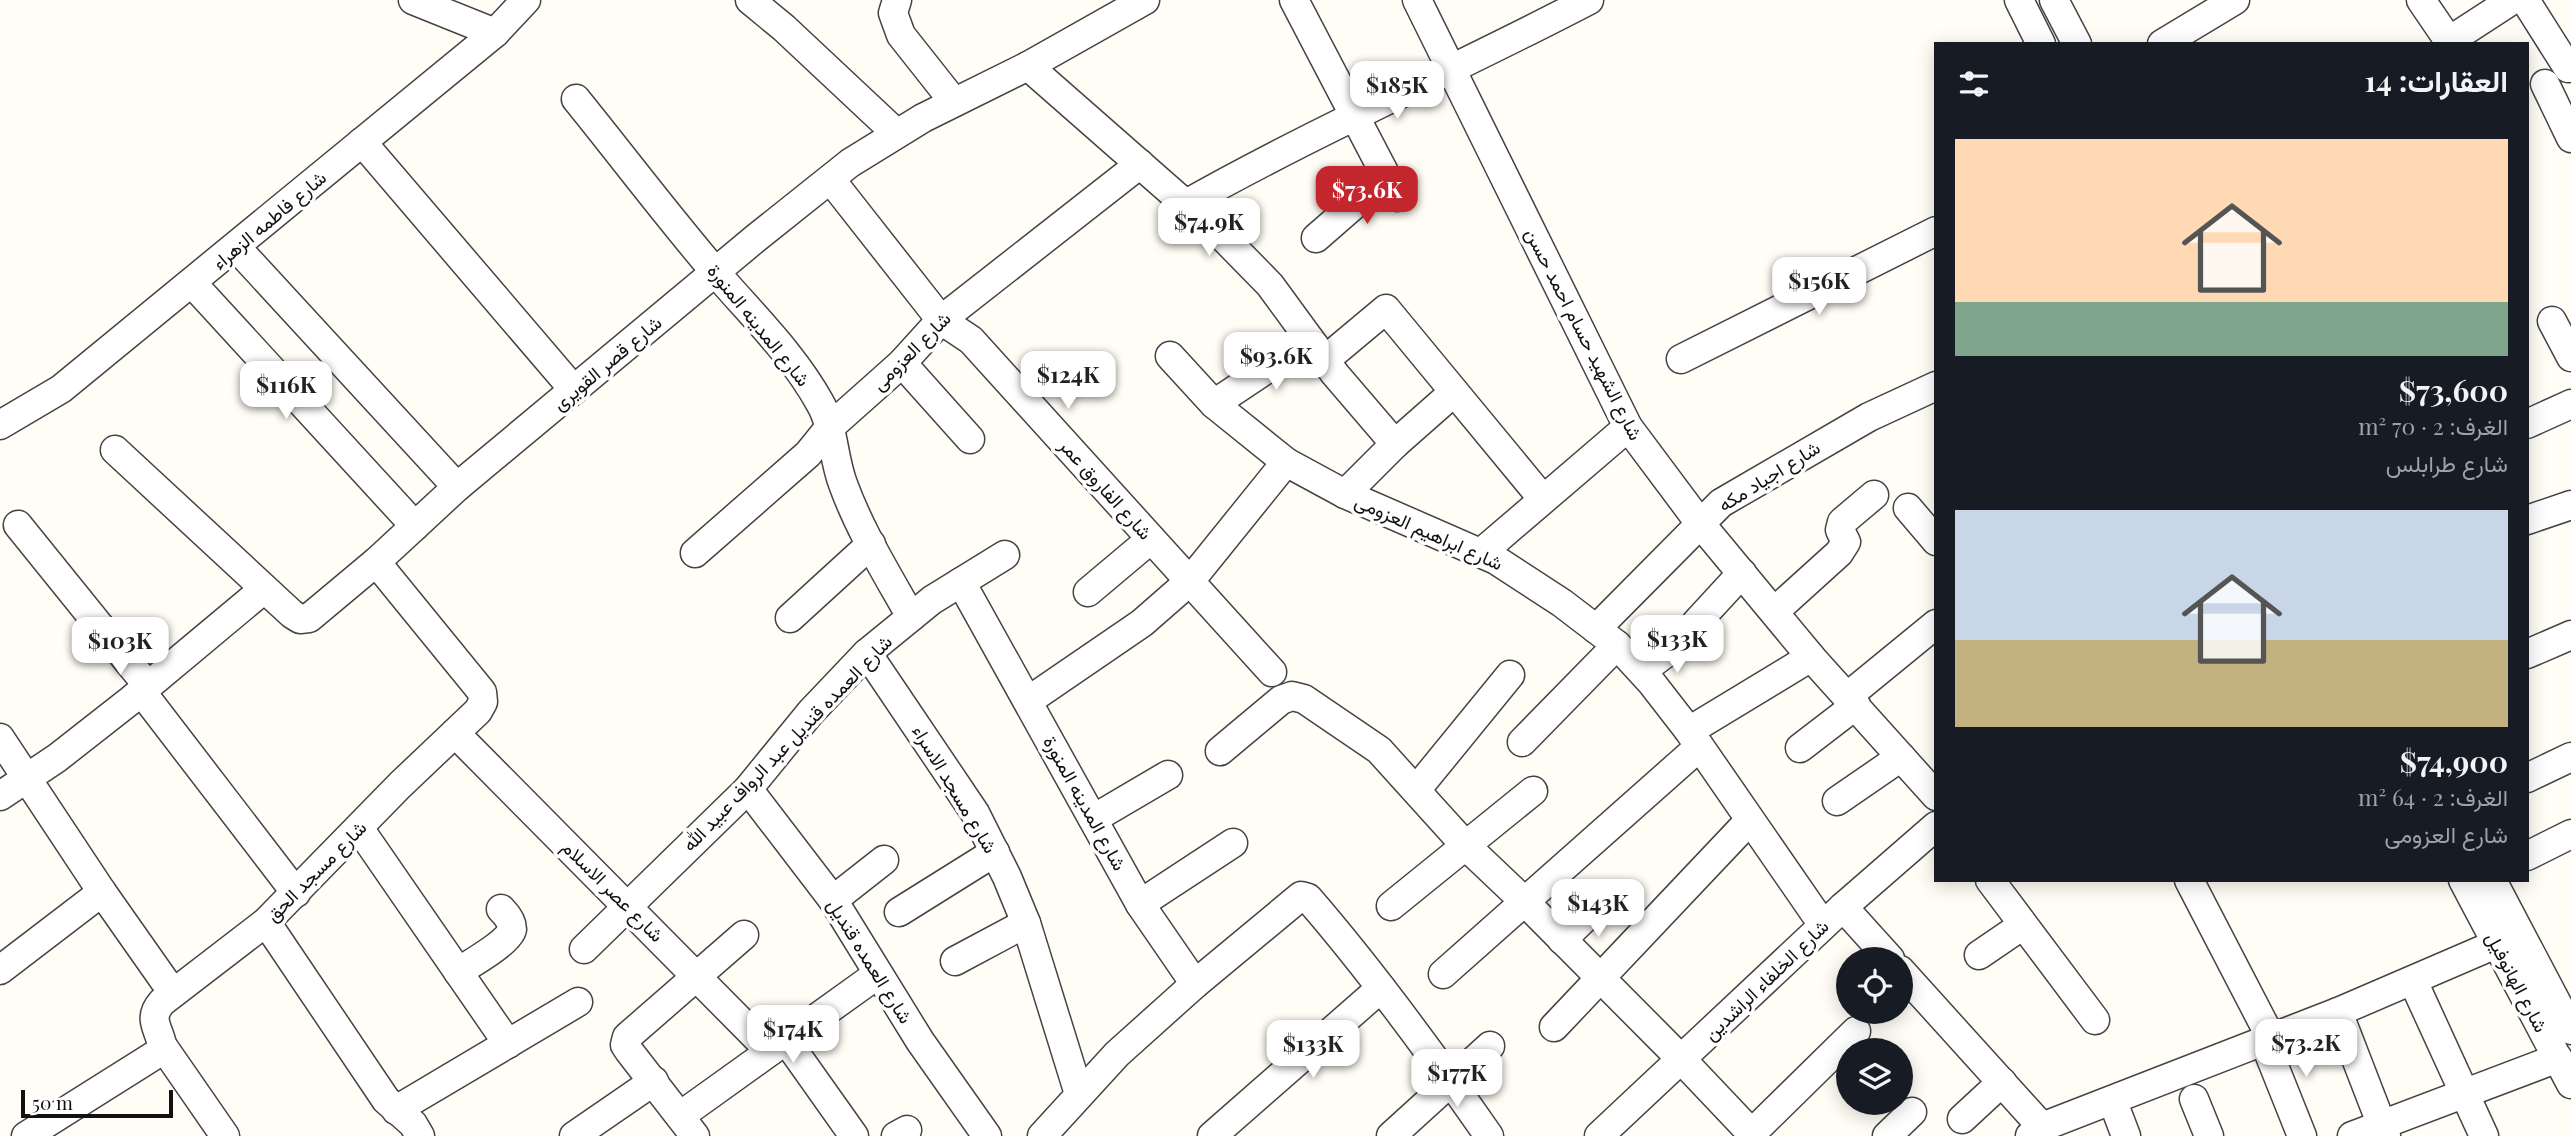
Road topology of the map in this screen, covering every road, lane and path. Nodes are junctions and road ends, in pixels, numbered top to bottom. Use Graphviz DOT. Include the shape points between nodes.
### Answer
graph roads {
  1 [pos="413,0"];
  2 [pos="526,0"];
  3 [pos="750,0"];
  4 [pos="897,0"];
  5 [pos="1145,0"];
  6 [pos="1294,0"];
  7 [pos="1417,0"];
  8 [pos="2019,0"];
  9 [pos="2054,0"];
  10 [pos="2235,0"];
  11 [pos="2421,0"];
  12 [pos="2512,0"];
  13 [pos="2525,0"];
  14 [pos="1570,4"];
  15 [pos="495,33"];
  16 [pos="2040,42"];
  17 [pos="2076,42"];
  18 [pos="2165,42"];
  19 [pos="2450,42"];
  20 [pos="1028,66"];
  21 [pos="2570,67"];
  22 [pos="1451,69"];
  23 [pos="2536,87"];
  24 [pos="576,99"];
  25 [pos="954,102"];
  26 [pos="1353,114"];
  27 [pos="896,133"];
  28 [pos="2571,138"];
  29 [pos="362,142"];
  30 [pos="1140,164"];
  31 [pos="831,180"];
  32 [pos="1186,204"];
  33 [pos="1934,232"];
  34 [pos="1316,238"];
  35 [pos="236,247"];
  36 [pos="715,272"];
  37 [pos="192,283"];
  38 [pos="941,320"];
  39 [pos="2552,321"];
  40 [pos="1317,350"];
  41 [pos="1170,356"];
  42 [pos="2571,357"];
  43 [pos="1681,359"];
  44 [pos="902,363"];
  45 [pos="1934,387"];
  46 [pos="574,390"];
  47 [pos="1454,392"];
  48 [pos="1214,404"];
  49 [pos="2571,404"];
  50 [pos="2529,423"];
  51 [pos="0,425"];
  52 [pos="1628,427"];
  53 [pos="830,428"];
  54 [pos="970,439"];
  55 [pos="1395,444"];
  56 [pos="115,450"];
  57 [pos="1286,462"];
  58 [pos="457,487"];
  59 [pos="1345,495"];
  60 [pos="1874,495"];
  61 [pos="1542,498"];
  62 [pos="2571,505"];
  63 [pos="1908,509"];
  64 [pos="2529,519"];
  65 [pos="1699,522"];
  66 [pos="18,525"];
  67 [pos="415,526"];
  68 [pos="1151,539"];
  69 [pos="1934,539"];
  70 [pos="871,544"];
  71 [pos="695,553"];
  72 [pos="1480,553"];
  73 [pos="1005,555"];
  74 [pos="376,562"];
  75 [pos="1742,573"];
  76 [pos="1190,581"];
  77 [pos="961,582"];
  78 [pos="264,589"];
  79 [pos="1088,592"];
  80 [pos="1775,611"];
  81 [pos="911,617"];
  82 [pos="790,618"];
  83 [pos="1934,626"];
  84 [pos="2571,635"];
  85 [pos="1606,637"];
  86 [pos="867,653"];
  87 [pos="2529,653"];
  88 [pos="1811,657"];
  89 [pos="1642,671"];
  90 [pos="1272,672"];
  91 [pos="1510,675"];
  92 [pos="145,689"];
  93 [pos="1028,701"];
  94 [pos="1852,701"];
  95 [pos="455,733"];
  96 [pos="0,738"];
  97 [pos="1694,739"];
  98 [pos="1522,742"];
  99 [pos="1800,748"];
  100 [pos="1220,751"];
  101 [pos="1901,757"];
  102 [pos="2571,757"];
  103 [pos="1168,775"];
  104 [pos="2529,777"];
  105 [pos="25,778"];
  106 [pos="748,789"];
  107 [pos="1416,789"];
  108 [pos="1533,791"];
  109 [pos="1934,794"];
  110 [pos="0,796"];
  111 [pos="1837,801"];
  112 [pos="1093,819"];
  113 [pos="1749,821"];
  114 [pos="359,828"];
  115 [pos="1934,828"];
  116 [pos="2571,834"];
  117 [pos="1233,843"];
  118 [pos="1465,845"];
  119 [pos="995,852"];
  120 [pos="2529,855"];
  121 [pos="884,860"];
  122 [pos="1991,882"];
  123 [pos="2190,882"];
  124 [pos="2464,882"];
  125 [pos="2493,882"];
  126 [pos="102,892"];
  127 [pos="296,893"];
  128 [pos="833,900"];
  129 [pos="1524,901"];
  130 [pos="1600,903"];
  131 [pos="1140,904"];
  132 [pos="628,906"];
  133 [pos="1391,906"];
  134 [pos="501,909"];
  135 [pos="899,912"];
  136 [pos="1833,916"];
  137 [pos="266,922"];
  138 [pos="1026,923"];
  139 [pos="2023,925"];
  140 [pos="744,934"];
  141 [pos="1562,940"];
  142 [pos="2496,944"];
  143 [pos="1874,947"];
  144 [pos="584,949"];
  145 [pos="1979,955"];
  146 [pos="956,961"];
  147 [pos="0,970"];
  148 [pos="458,972"];
  149 [pos="878,974"];
  150 [pos="1443,974"];
  151 [pos="696,976"];
  152 [pos="1600,978"];
  153 [pos="2413,981"];
  154 [pos="1195,984"];
  155 [pos="1913,984"];
  156 [pos="1381,988"];
  157 [pos="173,993"];
  158 [pos="578,1002"];
  159 [pos="2338,1012"];
  160 [pos="2095,1020"];
  161 [pos="2569,1021"];
  162 [pos="1554,1027"];
  163 [pos="1856,1031"];
  164 [pos="2267,1040"];
  165 [pos="508,1044"];
  166 [pos="162,1045"];
  167 [pos="778,1045"];
  168 [pos="1489,1046"];
  169 [pos="2558,1058"];
  170 [pos="1682,1060"];
  171 [pos="654,1081"];
  172 [pos="1451,1081"];
  173 [pos="2002,1082"];
  174 [pos="2571,1084"];
  175 [pos="2464,1092"];
  176 [pos="1079,1094"];
  177 [pos="2194,1099"];
  178 [pos="396,1110"];
  179 [pos="1909,1115"];
  180 [pos="1962,1119"];
  181 [pos="687,1126"];
  182 [pos="2384,1130"];
  183 [pos="2036,1131"];
  184 [pos="217,1133"];
  185 [pos="579,1135"];
  186 [pos="1751,1135"];
  187 [pos="26,1136"];
  188 [pos="420,1136"];
  189 [pos="854,1136"];
  190 [pos="986,1136"];
  191 [pos="1042,1136"];
  192 [pos="1212,1136"];
  193 [pos="1391,1136"];
  194 [pos="1489,1136"];
  195 [pos="1598,1136"];
  196 [pos="1886,1136"];
  197 [pos="2209,1136"];
  198 [pos="2302,1136"];
  199 [pos="2352,1136"];
  200 [pos="2484,1136"];
  1 -- 15 [label="street"];
  2 -- 15 [label="street, شارع فاطمه الزهراء"];
  3 -- 27 [label="street"];
  4 -- 25 [label="street" via="893,13 901,35"];
  5 -- 20 [label="street, شارع قصر القويرى"];
  6 -- 26 [label="street"];
  7 -- 22 [label="street, شارع الشهيد حسام احمد حسن"];
  8 -- 16 [label="street"];
  9 -- 17 [label="street"];
  10 -- 18 [label="street"];
  11 -- 19 [label="street"];
  12 -- 19 [label="street"];
  13 -- 21 [label="street"];
  14 -- 22 [label="street"];
  15 -- 29 [label="street, شارع فاطمه الزهراء"];
  20 -- 25 [label="street, شارع قصر القويرى"];
  20 -- 30 [label="street"];
  21 -- 23 [label="street"];
  22 -- 26 [label="street"];
  22 -- 52 [label="street, شارع الشهيد حسام احمد حسن"];
  23 -- 28 [label="street"];
  24 -- 36 [label="street, شارع المدينه المنورة"];
  25 -- 27 [label="street, شارع قصر القويرى"];
  26 -- 32 [label="street"];
  26 -- 34 [label="street" via="1391,187"];
  27 -- 31 [label="street, شارع قصر القويرى"];
  29 -- 35 [label="street, شارع فاطمه الزهراء"];
  29 -- 46 [label="street"];
  30 -- 32 [label="street"];
  30 -- 38 [label="street, شارع العزومى"];
  31 -- 36 [label="street, شارع قصر القويرى"];
  31 -- 38 [label="street, شارع الفاروق عمر"];
  32 -- 40 [label="street" via="1270,285"];
  33 -- 43 [label="street"];
  35 -- 37 [label="street, شارع فاطمه الزهراء"];
  35 -- 58 [label="street"];
  36 -- 46 [label="street, شارع قصر القويرى"];
  36 -- 53 [label="street, شارع المدينه المنورة" via="806,380"];
  37 -- 51 [label="street, شارع فاطمه الزهراء" via="61,389"];
  37 -- 67 [label="street"];
  38 -- 44 [label="street, شارع العزومى"];
  38 -- 68 [label="street, شارع الفاروق عمر" via="971,340"];
  39 -- 42 [label="street"];
  40 -- 47 [label="street" via="1386,309"];
  40 -- 48 [label="street"];
  40 -- 55 [label="street"];
  41 -- 48 [label="street, شارع ابراهيم العزومى"];
  44 -- 53 [label="street, شارع العزومى"];
  44 -- 54 [label="street"];
  45 -- 65 [label="street, شارع اجياد مكه" via="1869,417 1735,493"];
  46 -- 58 [label="street, شارع قصر القويرى"];
  47 -- 55 [label="street"];
  47 -- 61 [label="street"];
  48 -- 57 [label="street, شارع ابراهيم العزومى"];
  49 -- 50 [label="street"];
  52 -- 61 [label="street"];
  52 -- 65 [label="street, شارع الشهيد حسام احمد حسن"];
  53 -- 70 [label="street, شارع المدينه المنورة" via="842,483"];
  53 -- 71 [label="street, شارع العزومى" via="808,454"];
  55 -- 59 [label="street"];
  56 -- 78 [label="street, شارع قصر القويرى"];
  57 -- 59 [label="street, شارع ابراهيم العزومى"];
  57 -- 76 [label="street"];
  58 -- 67 [label="street, شارع قصر القويرى"];
  59 -- 72 [label="street, شارع ابراهيم العزومى"];
  60 -- 80 [label="street" via="1842,522 1840,530 1846,542 1839,553"];
  61 -- 72 [label="street"];
  62 -- 64 [label="street"];
  63 -- 69 [label="street"];
  65 -- 75 [label="street, شارع الشهيد حسام احمد حسن"];
  65 -- 85 [label="street, شارع اجياد مكه"];
  66 -- 92 [label="street"];
  67 -- 74 [label="street, شارع قصر القويرى"];
  68 -- 76 [label="street, شارع الفاروق عمر"];
  68 -- 79 [label="street"];
  70 -- 81 [label="street, شارع المدينه المنورة"];
  70 -- 82 [label="street"];
  72 -- 85 [label="street, شارع ابراهيم العزومى"];
  73 -- 77 [label="street, شارع العمده قنديل عبد الرواف عبيد الله"];
  74 -- 78 [label="street, شارع قصر القويرى" via="309,618 292,614"];
  74 -- 95 [label="street, شارع مسجد الحق" via="482,692 478,711"];
  75 -- 80 [label="street, شارع الشهيد حسام احمد حسن"];
  75 -- 89 [label="street" via="1689,631"];
  76 -- 90 [label="street, شارع الفاروق عمر"];
  76 -- 93 [label="street" via="1142,623"];
  77 -- 81 [label="street, شارع العمده قنديل عبد الرواف عبيد الله"];
  77 -- 93 [label="street, شارع المدينه المنورة"];
  78 -- 92 [label="street"];
  80 -- 88 [label="street, شارع الشهيد حسام احمد حسن"];
  81 -- 86 [label="street, شارع العمده قنديل عبد الرواف عبيد الله"];
  83 -- 94 [label="street"];
  84 -- 87 [label="street"];
  85 -- 89 [label="street, شارع ابراهيم العزومى"];
  85 -- 98 [label="street, شارع اجياد مكه"];
  86 -- 106 [label="street, شارع العمده قنديل عبد الرواف عبيد الله"];
  86 -- 119 [label="street, شارع مسجد الاسراء" via="975,813"];
  88 -- 94 [label="street, شارع الشهيد حسام احمد حسن"];
  88 -- 97 [label="street"];
  89 -- 97 [label="street, شارع ابراهيم العزومى"];
  91 -- 107 [label="street"];
  92 -- 105 [label="street"];
  92 -- 127 [label="street"];
  93 -- 112 [label="street, شارع المدينه المنورة"];
  94 -- 99 [label="street"];
  94 -- 101 [label="street, شارع الشهيد حسام احمد حسن"];
  95 -- 114 [label="street, شارع مسجد الحق"];
  95 -- 132 [label="street, شارع عصر الاسلام"];
  96 -- 105 [label="street"];
  97 -- 113 [label="street, شارع ابراهيم العزومى"];
  97 -- 129 [label="street"];
  100 -- 107 [label="street" via="1292,696 1329,714 1379,750"];
  101 -- 109 [label="street, شارع الشهيد حسام احمد حسن"];
  101 -- 111 [label="street"];
  102 -- 104 [label="street"];
  103 -- 112 [label="street"];
  105 -- 110 [label="street"];
  105 -- 126 [label="street"];
  106 -- 128 [label="street, شارع العمده قنديل"];
  106 -- 132 [label="street, شارع العمده قنديل عبد الرواف عبيد الله"];
  107 -- 118 [label="street"];
  108 -- 118 [label="street"];
  112 -- 131 [label="street, شارع المدينه المنورة"];
  113 -- 136 [label="street, شارع ابراهيم العزومى"];
  113 -- 152 [label="street"];
  114 -- 127 [label="street, شارع مسجد الحق"];
  114 -- 148 [label="street"];
  115 -- 136 [label="street, شارع الخلفاء الراشدين"];
  116 -- 120 [label="street"];
  117 -- 131 [label="street"];
  118 -- 129 [label="street"];
  118 -- 133 [label="street"];
  119 -- 135 [label="street"];
  119 -- 138 [label="street, شارع مسجد الاسراء"];
  121 -- 128 [label="street"];
  122 -- 139 [label="street"];
  123 -- 164 [label="street"];
  124 -- 142 [label="street, شارع الهانوفيل"];
  125 -- 161 [label="street, شارع الهانوفيل"];
  126 -- 147 [label="street"];
  126 -- 157 [label="street"];
  127 -- 137 [label="street, شارع مسجد الحق"];
  128 -- 149 [label="street, شارع العمده قنديل"];
  129 -- 141 [label="street"];
  129 -- 150 [label="street"];
  130 -- 141 [label="street"];
  131 -- 154 [label="street, شارع المدينه المنورة"];
  132 -- 144 [label="street, شارع العمده قنديل عبد الرواف عبيد الله"];
  132 -- 151 [label="street, شارع عصر الاسلام"];
  134 -- 148 [label="street" via="512,927 509,937"];
  136 -- 143 [label="street, شارع ابراهيم العزومى"];
  136 -- 170 [label="street, شارع الخلفاء الراشدين"];
  137 -- 157 [label="street, شارع مسجد الحق"];
  137 -- 178 [label="street"];
  138 -- 146 [label="street"];
  138 -- 176 [label="street, شارع مسجد الاسراء"];
  139 -- 145 [label="street"];
  139 -- 160 [label="street"];
  140 -- 151 [label="street"];
  141 -- 152 [label="street"];
  142 -- 153 [label="street"];
  142 -- 169 [label="street, شارع الهانوفيل"];
  148 -- 165 [label="street"];
  149 -- 167 [label="street"];
  149 -- 190 [label="street, شارع العمده قنديل"];
  151 -- 167 [label="street, شارع عصر الاسلام"];
  151 -- 171 [label="street" via="626,1037 625,1045"];
  152 -- 162 [label="street"];
  152 -- 170 [label="street"];
  153 -- 159 [label="street"];
  153 -- 175 [label="street"];
  154 -- 156 [label="street" via="1301,896 1308,898"];
  154 -- 176 [label="street"];
  155 -- 173 [label="street"];
  156 -- 172 [label="street"];
  156 -- 192 [label="street"];
  157 -- 166 [label="street, شارع مسجد الحق" via="153,1017"];
  158 -- 165 [label="street"];
  159 -- 164 [label="street"];
  159 -- 182 [label="street"];
  163 -- 186 [label="street"];
  164 -- 183 [label="street"];
  164 -- 198 [label="street"];
  165 -- 178 [label="street"];
  166 -- 184 [label="street"];
  166 -- 187 [label="street" via="158,1053"];
  167 -- 181 [label="street"];
  167 -- 189 [label="street, شارع عصر الاسلام"];
  168 -- 172 [label="street"];
  169 -- 174 [label="street, شارع الهانوفيل"];
  169 -- 175 [label="street"];
  170 -- 186 [label="street"];
  170 -- 195 [label="street, شارع الخلفاء الراشدين"];
  171 -- 181 [label="street"];
  171 -- 185 [label="street"];
  172 -- 193 [label="street"];
  172 -- 194 [label="street"];
  173 -- 180 [label="street"];
  173 -- 183 [label="street"];
  175 -- 182 [label="street"];
  175 -- 200 [label="street"];
  176 -- 191 [label="street"];
  177 -- 197 [label="street"];
  178 -- 188 [label="street"];
  179 -- 196 [label="street"];
  182 -- 199 [label="street"];
}
